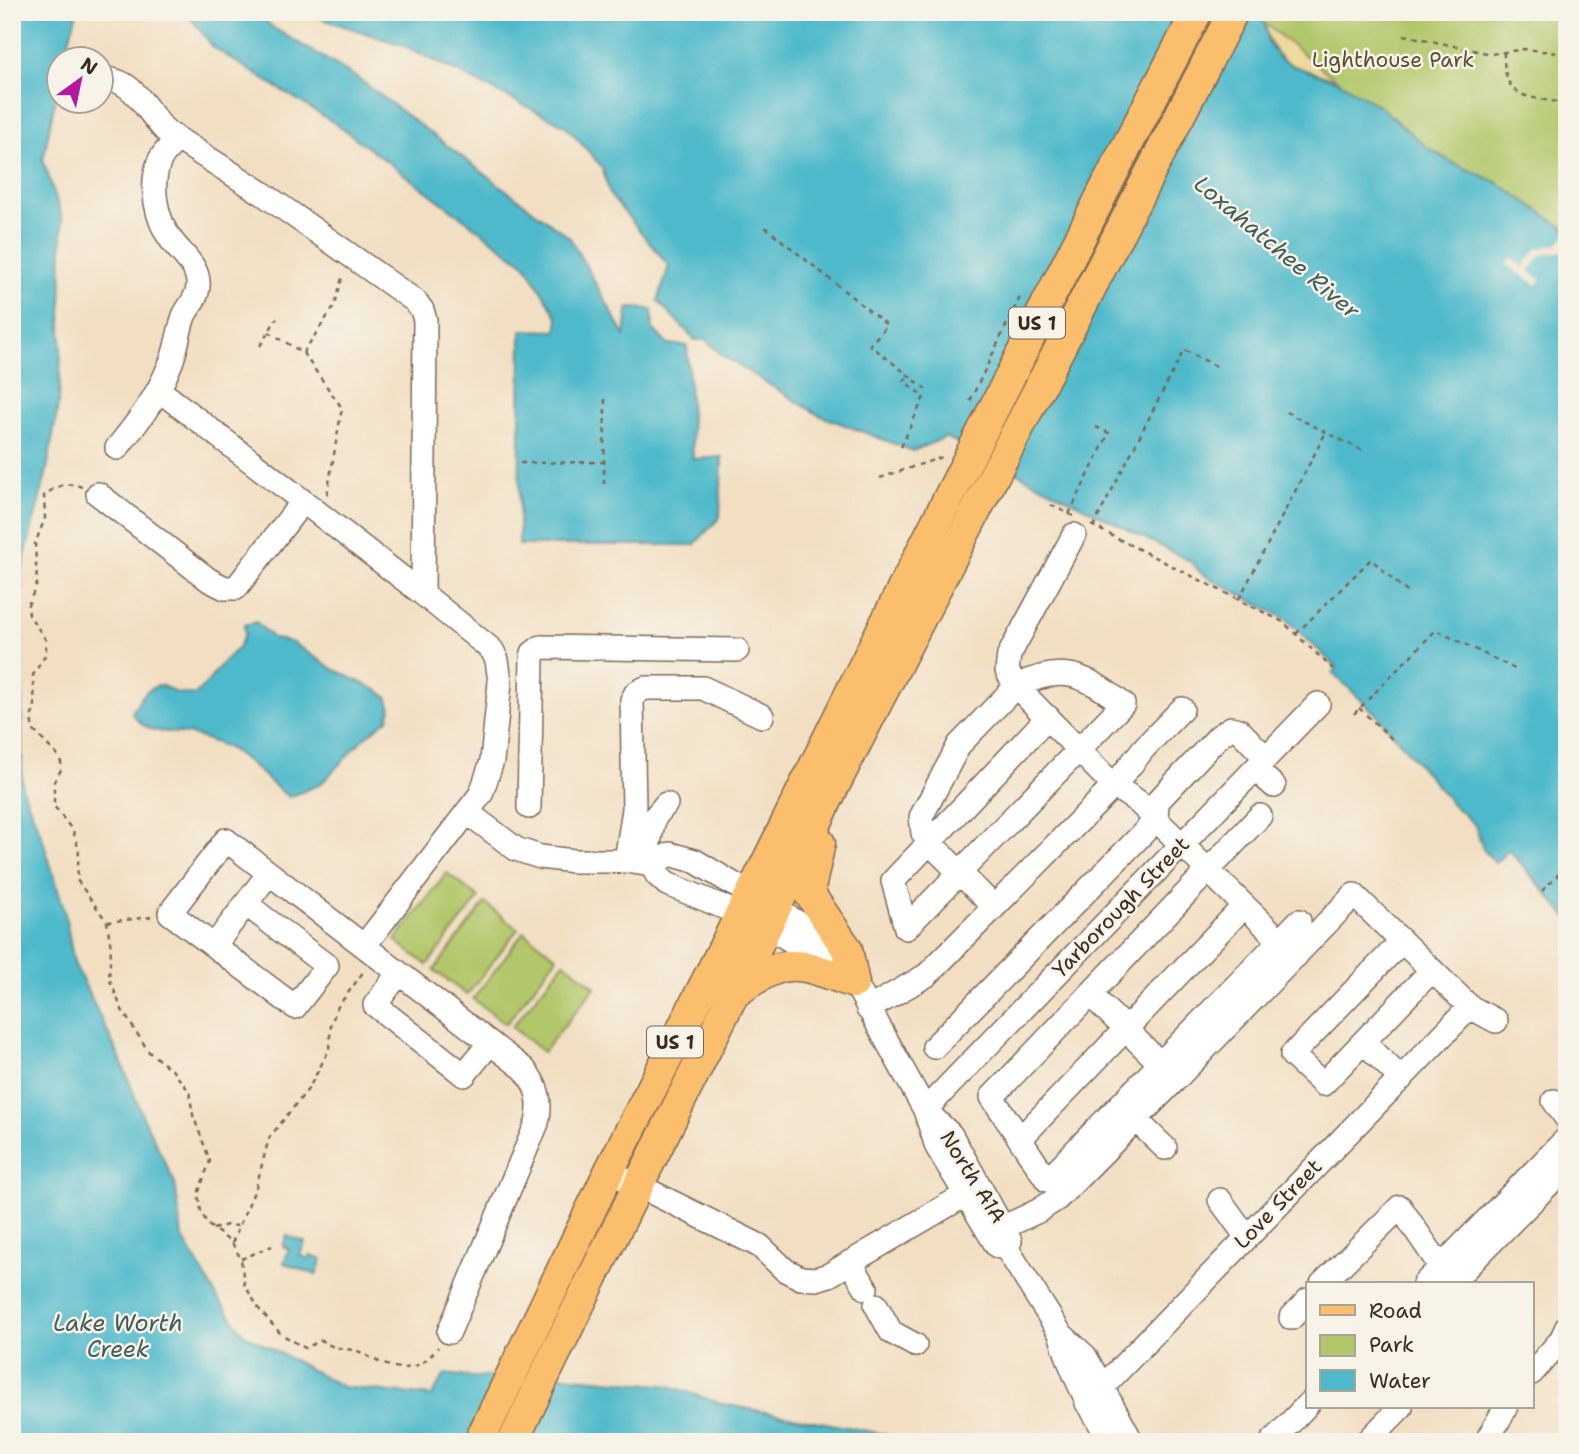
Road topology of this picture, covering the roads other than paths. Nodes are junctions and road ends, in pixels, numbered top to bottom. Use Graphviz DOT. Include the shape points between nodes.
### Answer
graph roads {
  1 [pos="1197,12"];
  2 [pos="1233,12"];
  3 [pos="116,81"];
  4 [pos="177,139"];
  5 [pos="159,390"];
  6 [pos="117,448"];
  7 [pos="98,494"];
  8 [pos="309,506"];
  9 [pos="1078,523"];
  10 [pos="423,594"];
  11 [pos="737,650"];
  12 [pos="1016,685"];
  13 [pos="1318,705"];
  14 [pos="1182,709"];
  15 [pos="762,716"];
  16 [pos="1048,717"];
  17 [pos="495,730"];
  18 [pos="532,731"];
  19 [pos="1079,749"];
  20 [pos="1261,763"];
  21 [pos="1114,786"];
  22 [pos="1274,786"];
  23 [pos="832,790"];
  24 [pos="666,804"];
  25 [pos="529,807"];
  26 [pos="467,812"];
  27 [pos="1260,817"];
  28 [pos="1156,820"];
  29 [pos="929,842"];
  30 [pos="1181,845"];
  31 [pos="641,863"];
  32 [pos="959,872"];
  33 [pos="1209,872"];
  34 [pos="269,873"];
  35 [pos="246,904"];
  36 [pos="1244,906"];
  37 [pos="994,907"];
  38 [pos="758,911"];
  39 [pos="1299,921"];
  40 [pos="1402,941"];
  41 [pos="1034,944"];
  42 [pos="214,946"];
  43 [pos="1288,948"];
  44 [pos="367,949"];
  45 [pos="1059,970"];
  46 [pos="1432,970"];
  47 [pos="399,973"];
  48 [pos="1091,995"];
  49 [pos="732,996"];
  50 [pos="861,996"];
  51 [pos="1470,1007"];
  52 [pos="1496,1021"];
  53 [pos="1125,1030"];
  54 [pos="1364,1042"];
  55 [pos="490,1043"];
  56 [pos="934,1047"];
  57 [pos="1168,1072"];
  58 [pos="1401,1079"];
  59 [pos="925,1110"];
  60 [pos="1136,1119"];
  61 [pos="1567,1138"];
  62 [pos="1020,1139"];
  63 [pos="1165,1148"];
  64 [pos="1567,1169"];
  65 [pos="610,1170"];
  66 [pos="637,1185"];
  67 [pos="965,1195"];
  68 [pos="1220,1200"];
  69 [pos="1247,1236"];
  70 [pos="1006,1238"];
  71 [pos="850,1262"];
  72 [pos="1445,1276"];
  73 [pos="1324,1282"];
  74 [pos="1306,1302"];
  75 [pos="1291,1318"];
  76 [pos="449,1332"];
  77 [pos="1565,1337"];
  78 [pos="915,1345"];
  79 [pos="1534,1371"];
  80 [pos="1095,1395"];
  81 [pos="1306,1406"];
  82 [pos="1400,1408"];
  83 [pos="1505,1408"];
  84 [pos="479,1442"];
  85 [pos="513,1442"];
  86 [pos="1111,1442"];
  87 [pos="1132,1442"];
  88 [pos="1272,1442"];
  89 [pos="1367,1442"];
  90 [pos="1486,1442"];
  1 -- 38 [label="main road, US 1" via="955,486"];
  2 -- 23 [label="main road, US 1"];
  3 -- 4 [label="street" via="132,90 158,124"];
  4 -- 5 [label="street" via="159,161 155,195 167,233 192,263 198,285"];
  4 -- 10 [label="street" via="352,255 422,310"];
  5 -- 6 [label="street"];
  5 -- 8 [label="street"];
  7 -- 8 [label="street" via="209,580 236,588"];
  8 -- 10 [label="street"];
  9 -- 12 [label="street" via="1009,655 1006,671"];
  10 -- 17 [label="street" via="484,642 497,660 500,682"];
  11 -- 18 [label="street" via="541,647 532,657"];
  12 -- 16 [label="street"];
  12 -- 19 [label="street" via="1057,673 1077,676 1123,704"];
  12 -- 29 [label="street" via="959,745 921,817"];
  13 -- 20 [label="street, Yarborough Street" via="1302,729"];
  14 -- 21 [label="street"];
  15 -- 31 [label="street" via="703,688 645,688 636,693 632,700 634,809"];
  16 -- 19 [label="street"];
  16 -- 29 [label="street"];
  17 -- 18 [label="street"];
  17 -- 26 [label="street" via="489,772 481,794"];
  18 -- 25 [label="street"];
  19 -- 21 [label="street"];
  19 -- 32 [label="street"];
  20 -- 22 [label="street"];
  20 -- 28 [label="street" via="1239,730 1231,727 1157,802"];
  20 -- 30 [label="street, Yarborough Street"];
  21 -- 28 [label="street"];
  21 -- 37 [label="street"];
  23 -- 38 [label="main road, US 1"];
  23 -- 50 [label="main road" via="809,893 847,949"];
  24 -- 31 [label="street" via="654,818"];
  26 -- 31 [label="street" via="528,854"];
  26 -- 44 [label="street"];
  27 -- 33 [label="street"];
  28 -- 30 [label="street"];
  28 -- 41 [label="street"];
  29 -- 32 [label="street"];
  29 -- 32 [label="street" via="893,881 906,928"];
  30 -- 33 [label="street"];
  30 -- 45 [label="street, Yarborough Street"];
  31 -- 38 [label="street" via="667,884"];
  31 -- 38 [label="street" via="670,853 695,861"];
  32 -- 37 [label="street"];
  33 -- 36 [label="street"];
  33 -- 48 [label="street"];
  34 -- 35 [label="street"];
  34 -- 42 [label="street" via="226,840 170,913"];
  34 -- 44 [label="street"];
  35 -- 42 [label="street"];
  35 -- 42 [label="street" via="327,965 296,1007"];
  36 -- 43 [label="street"];
  36 -- 53 [label="street"];
  37 -- 50 [label="street" via="927,975"];
  38 -- 49 [label="main road, US 1"];
  38 -- 50 [label="street, North A1A"];
  38 -- 65 [label="main road, US 1"];
  39 -- 43 [label="street"];
  40 -- 43 [label="street" via="1354,895"];
  40 -- 46 [label="street"];
  40 -- 54 [label="street" via="1292,1055 1323,1084"];
  41 -- 45 [label="street"];
  41 -- 56 [label="street"];
  43 -- 57 [label="street"];
  44 -- 47 [label="street"];
  45 -- 59 [label="street, Yarborough Street"];
  46 -- 51 [label="street"];
  46 -- 54 [label="street"];
  47 -- 55 [label="street"];
  47 -- 55 [label="street" via="374,1004 464,1075"];
  48 -- 53 [label="street"];
  48 -- 62 [label="street" via="992,1097"];
  49 -- 50 [label="main road" via="763,974 789,965 813,968"];
  49 -- 66 [label="main road, US 1"];
  50 -- 59 [label="street, North A1A"];
  51 -- 52 [label="street"];
  51 -- 58 [label="street, Love Street"];
  53 -- 57 [label="street"];
  53 -- 62 [label="street"];
  54 -- 58 [label="street"];
  55 -- 76 [label="street" via="531,1078 539,1112"];
  57 -- 60 [label="street"];
  57 -- 62 [label="street" via="1047,1180"];
  58 -- 69 [label="street, Love Street"];
  59 -- 67 [label="street, North A1A" via="937,1147"];
  59 -- 70 [label="street, North A1A" via="951,1135"];
  60 -- 63 [label="street"];
  60 -- 70 [label="street" via="1058,1198"];
  61 -- 72 [label="street"];
  64 -- 72 [label="street"];
  65 -- 66 [label="street"];
  65 -- 84 [label="main road, US 1"];
  66 -- 71 [label="street" via="760,1246 785,1270 801,1278 816,1279"];
  66 -- 85 [label="main road, US 1"];
  67 -- 70 [label="street, North A1A" via="998,1246"];
  67 -- 71 [label="street"];
  68 -- 69 [label="street"];
  69 -- 80 [label="street, Love Street"];
  70 -- 80 [label="street, North A1A" via="1060,1333 1070,1368"];
  71 -- 78 [label="street" via="891,1332"];
  72 -- 73 [label="street" via="1400,1207"];
  74 -- 75 [label="street"];
  77 -- 79 [label="street"];
  80 -- 86 [label="street, North A1A"];
  80 -- 87 [label="street, North A1A"];
  81 -- 88 [label="street"];
  82 -- 89 [label="street"];
  83 -- 90 [label="street"];
}
